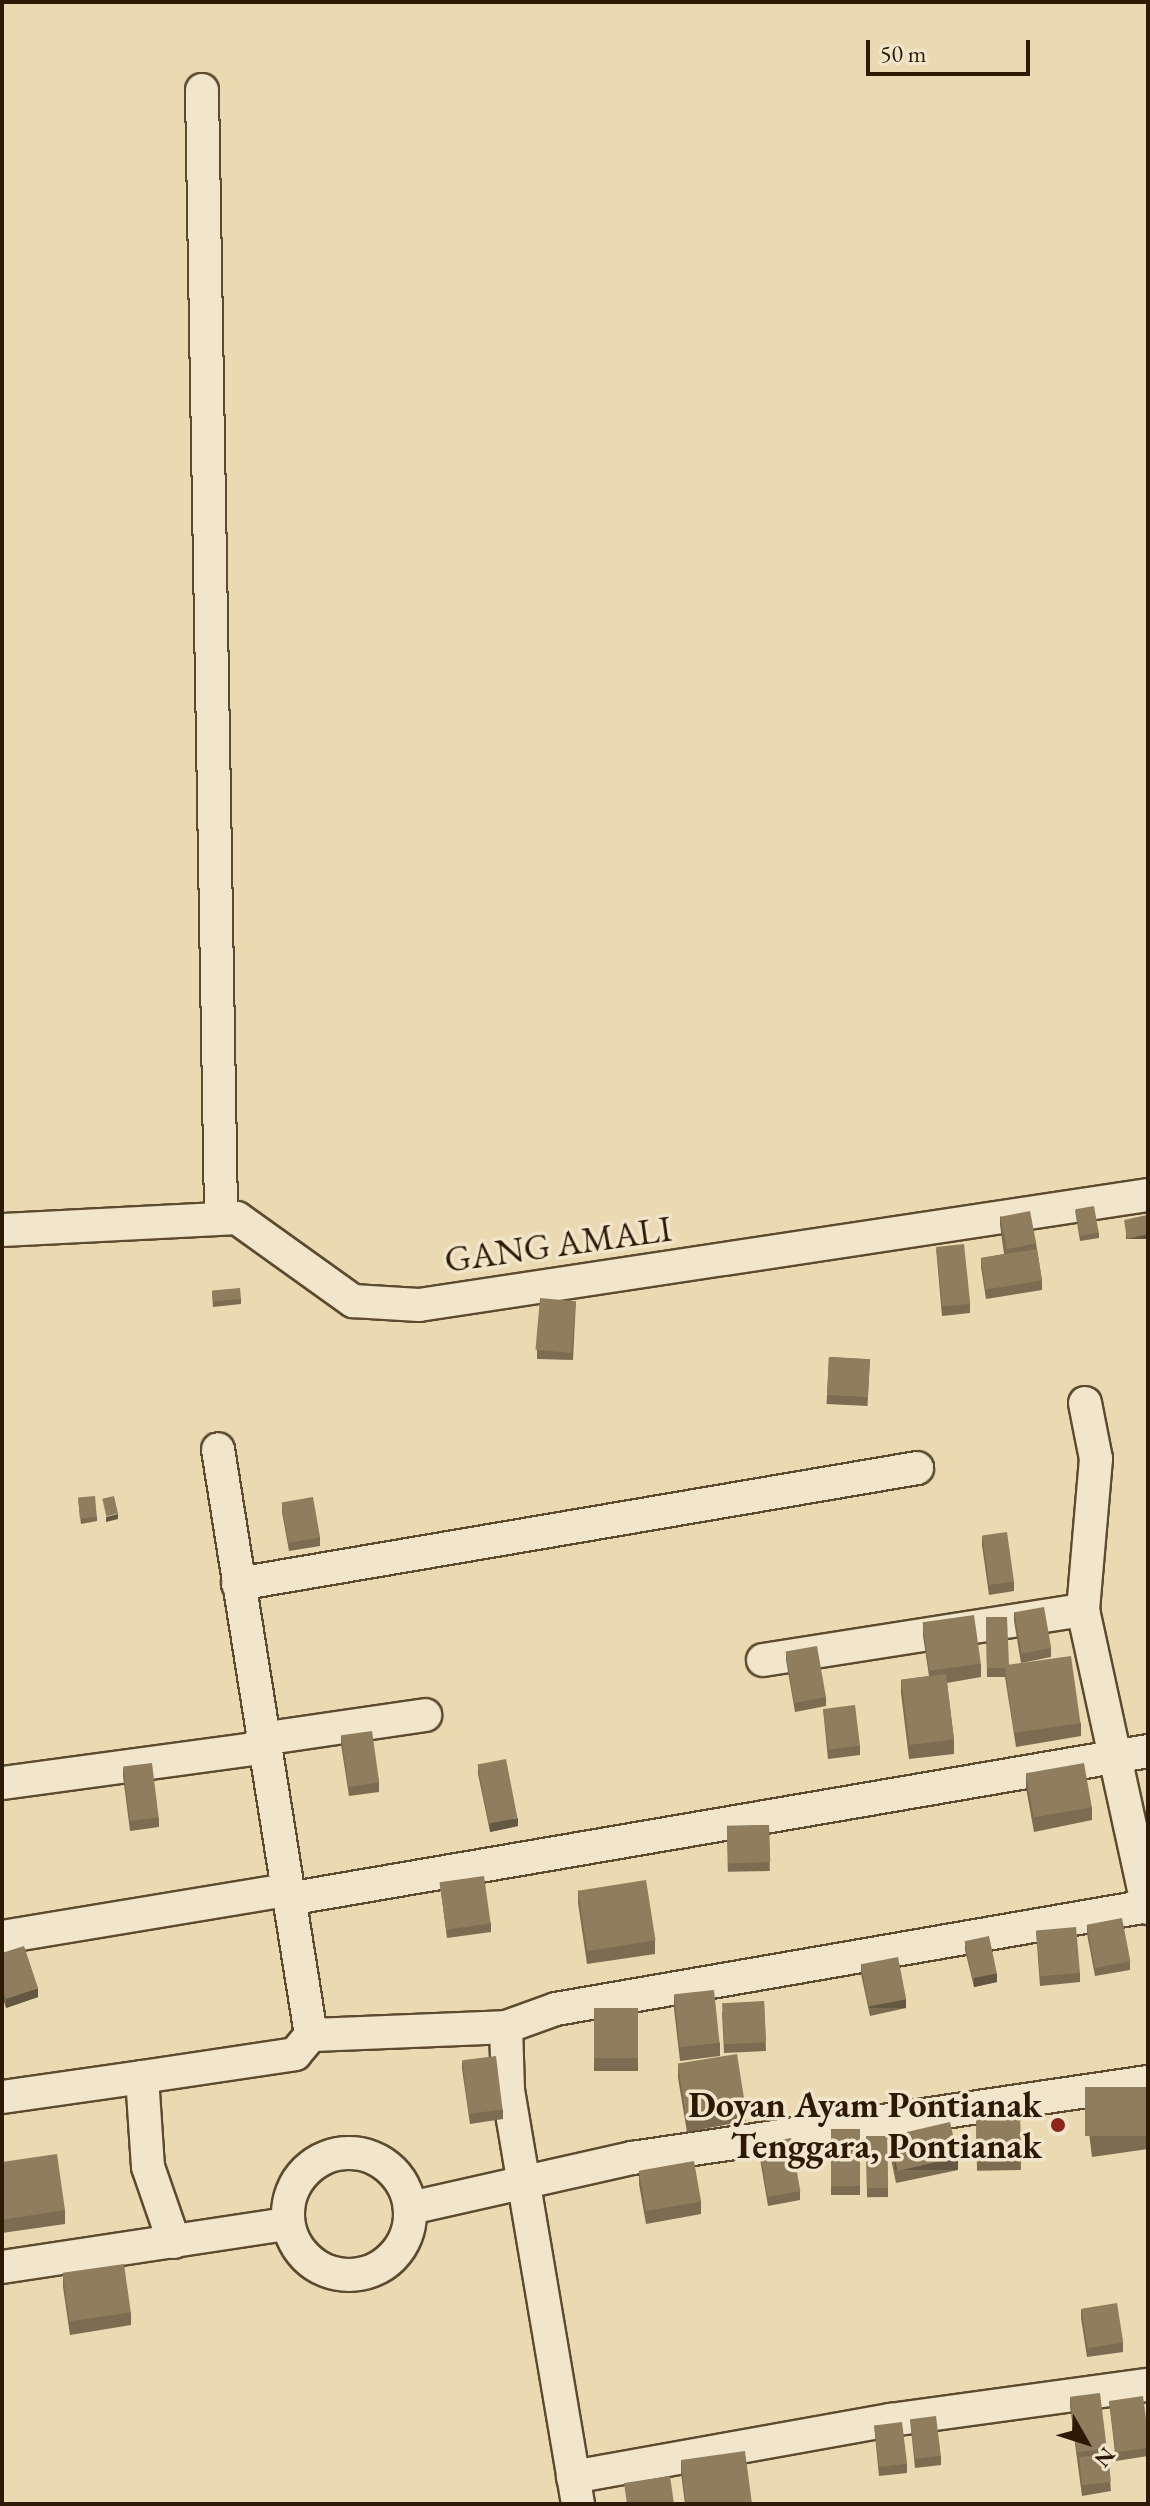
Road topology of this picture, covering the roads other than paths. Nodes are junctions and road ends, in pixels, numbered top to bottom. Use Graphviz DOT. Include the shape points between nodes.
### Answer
graph roads {
  1 [pos="202,90"];
  2 [pos="1148,1195"];
  3 [pos="221,1215"];
  4 [pos="2,1230"];
  5 [pos="1085,1403"];
  6 [pos="218,1449"];
  7 [pos="917,1468"];
  8 [pos="238,1584"];
  9 [pos="1083,1610"];
  10 [pos="763,1660"];
  11 [pos="425,1715"];
  12 [pos="261,1744"];
  13 [pos="1148,1751"];
  14 [pos="1114,1757"];
  15 [pos="2,1783"];
  16 [pos="288,1895"];
  17 [pos="1148,1907"];
  18 [pos="2,1937"];
  19 [pos="506,2027"];
  20 [pos="311,2035"];
  21 [pos="142,2077"];
  22 [pos="1148,2082"];
  23 [pos="2,2097"];
  24 [pos="526,2179"];
  25 [pos="410,2208"];
  26 [pos="287,2224"];
  27 [pos="174,2242"];
  28 [pos="2,2267"];
  29 [pos="1148,2385"];
  30 [pos="576,2491"];
  1 -- 3 [label="street"];
  2 -- 3 [label="street, GANG AMALI" via="419,1305 353,1301 237,1218"];
  3 -- 4 [label="street, GANG AMALI"];
  5 -- 9 [label="street" via="1096,1459"];
  6 -- 8 [label="street"];
  7 -- 8 [label="street"];
  8 -- 12 [label="street"];
  9 -- 10 [label="street"];
  9 -- 14 [label="street"];
  11 -- 12 [label="street"];
  12 -- 15 [label="street"];
  12 -- 16 [label="street"];
  13 -- 14 [label="street"];
  14 -- 16 [label="street"];
  14 -- 17 [label="street"];
  16 -- 18 [label="street"];
  16 -- 20 [label="street"];
  17 -- 19 [label="street" via="556,2009"];
  19 -- 20 [label="street"];
  19 -- 24 [label="street" via="501,2040"];
  20 -- 21 [label="street" via="295,2054"];
  21 -- 23 [label="street"];
  21 -- 27 [label="street" via="148,2167"];
  22 -- 24 [label="street"];
  24 -- 25 [label="street"];
  24 -- 30 [label="street"];
  25 -- 26 [label="street" via="397,2253 356,2275 311,2264"];
  25 -- 26 [label="street" via="388,2165 341,2152 299,2177"];
  26 -- 27 [label="street"];
  27 -- 28 [label="street"];
  29 -- 30 [label="street" via="891,2420"];
}
